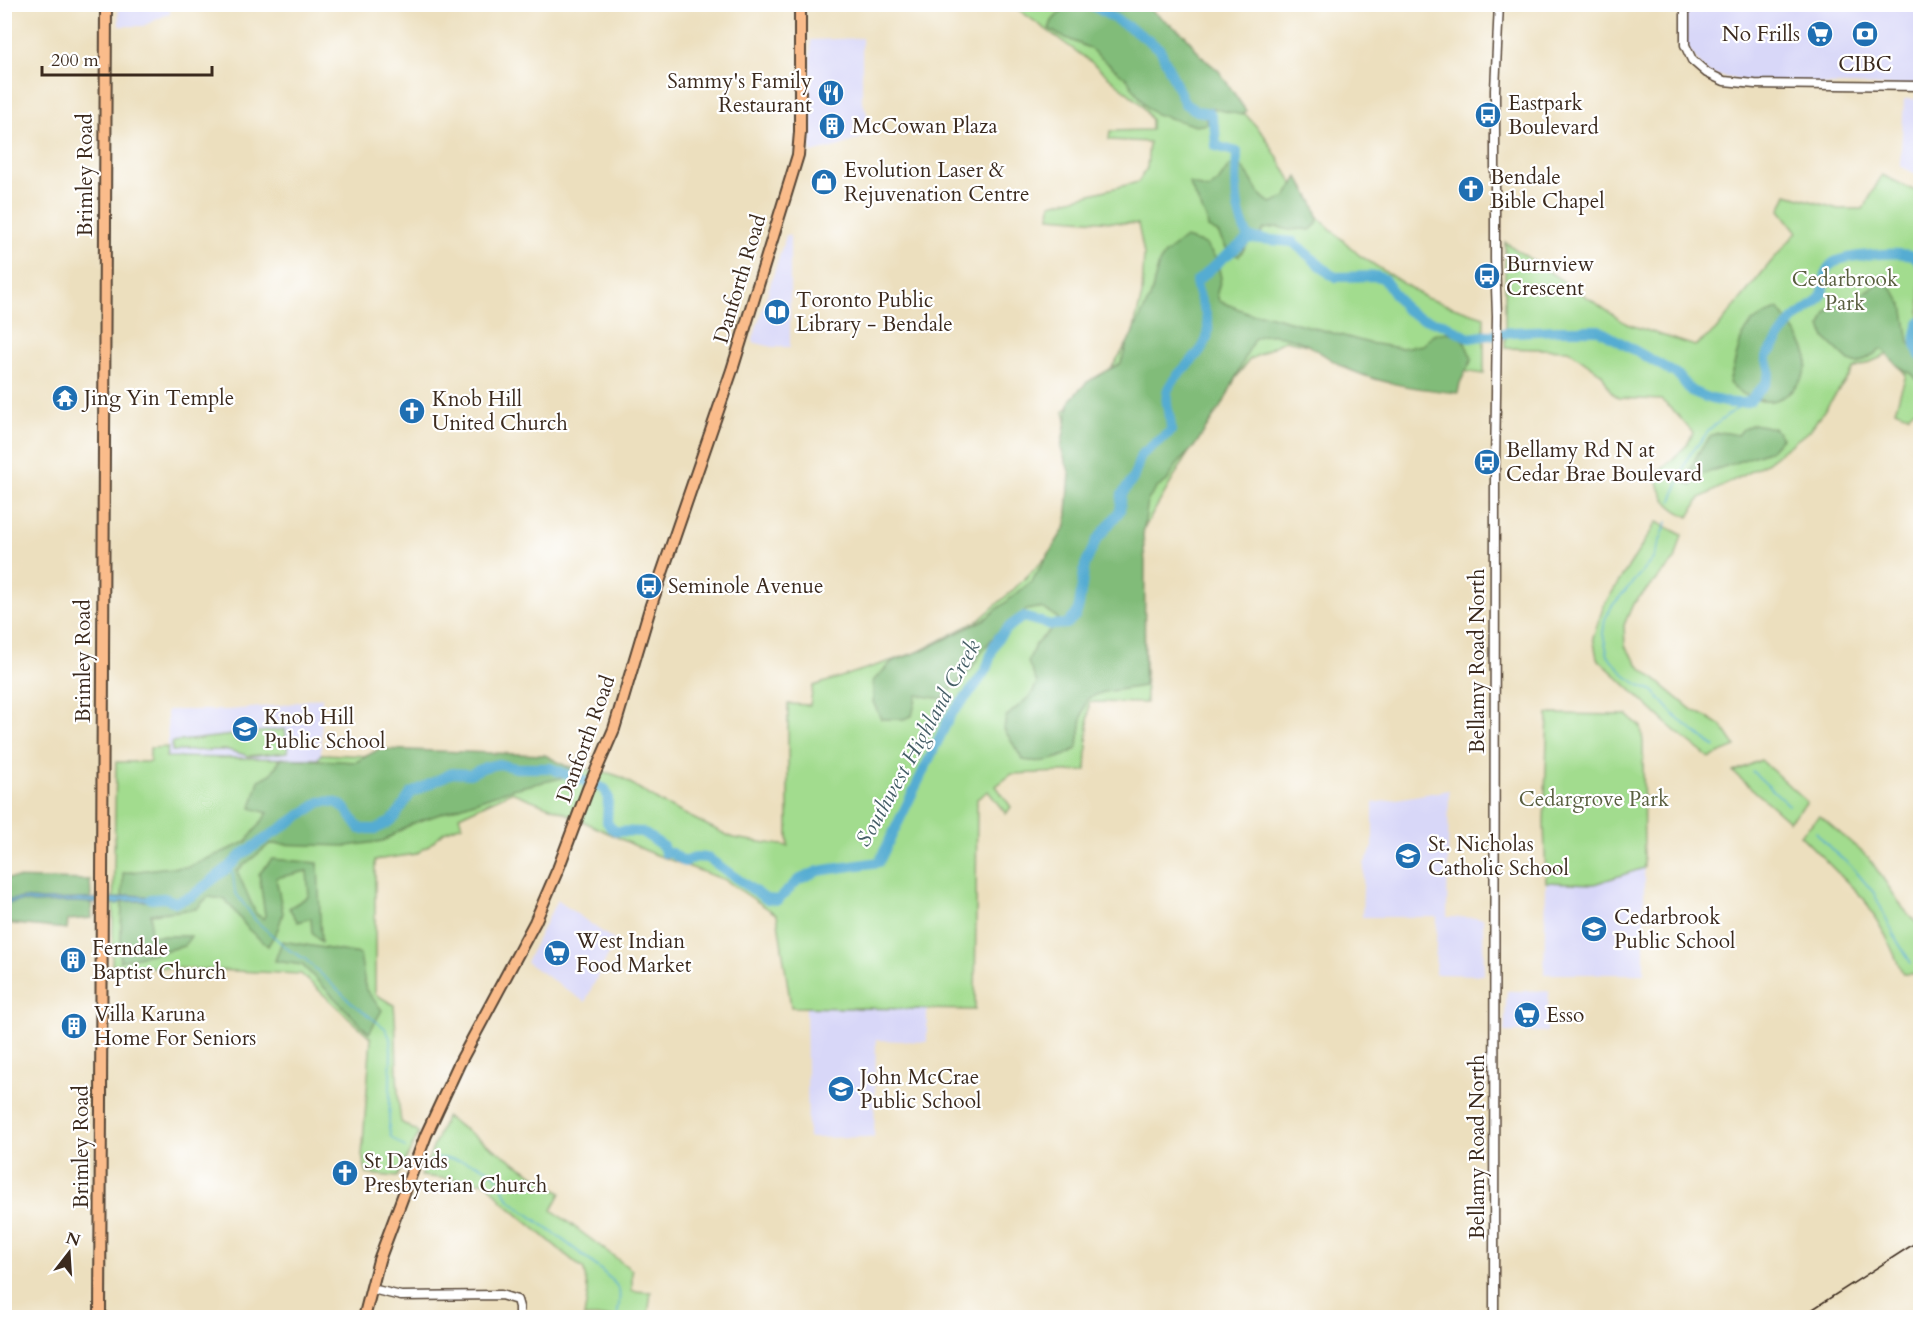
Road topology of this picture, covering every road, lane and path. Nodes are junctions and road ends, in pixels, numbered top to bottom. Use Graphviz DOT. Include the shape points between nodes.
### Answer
graph roads {
  1 [pos="106,4"];
  2 [pos="800,4"];
  3 [pos="1499,4"];
  4 [pos="1685,4"];
  5 [pos="1920,86"];
  6 [pos="372,1289"];
  7 [pos="100,1317"];
  8 [pos="364,1317"];
  9 [pos="519,1317"];
  10 [pos="1494,1317"];
  1 -- 7 [label="main road, Brimley Road"];
  2 -- 6 [label="main road, Danforth Road" via="798,155 614,729 535,922 426,1135 394,1217"];
  3 -- 10 [label="street, Bellamy Road North" via="1495,252"];
  4 -- 5 [label="street" via="1685,45 1692,60 1724,81"];
  6 -- 8 [label="main road, Danforth Road"];
  6 -- 9 [label="street" via="401,1296 501,1295 517,1300"];
}
